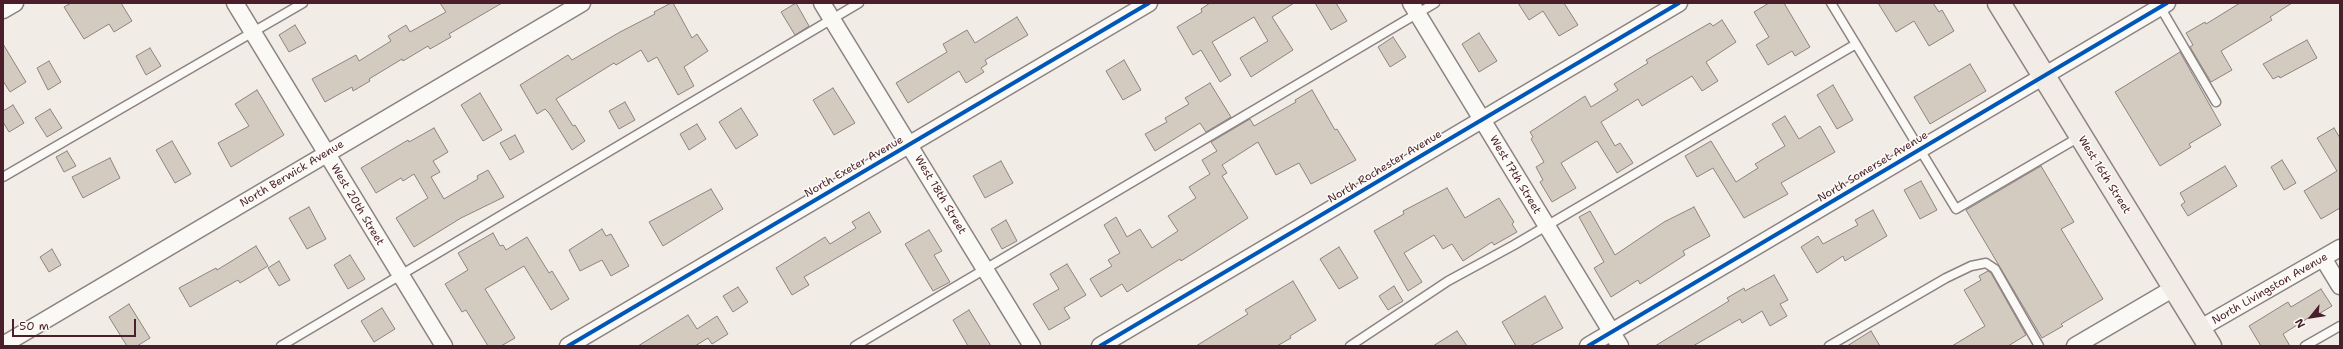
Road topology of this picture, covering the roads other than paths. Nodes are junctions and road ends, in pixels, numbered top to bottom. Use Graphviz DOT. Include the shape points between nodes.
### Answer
graph roads {
  1 [pos="15,3"];
  2 [pos="234,3"];
  3 [pos="303,3"];
  4 [pos="582,3"];
  5 [pos="822,3"];
  6 [pos="859,3"];
  7 [pos="1149,3"];
  8 [pos="1435,3"];
  9 [pos="1679,3"];
  10 [pos="1831,3"];
  11 [pos="1999,3"];
  12 [pos="2162,4"];
  13 [pos="1414,8"];
  14 [pos="3,10"];
  15 [pos="832,19"];
  16 [pos="252,33"];
  17 [pos="1856,44"];
  18 [pos="2044,76"];
  19 [pos="2216,102"];
  20 [pos="1482,120"];
  21 [pos="2081,136"];
  22 [pos="909,145"];
  23 [pos="1920,149"];
  24 [pos="326,154"];
  25 [pos="3,177"];
  26 [pos="1547,226"];
  27 [pos="2340,248"];
  28 [pos="2323,258"];
  29 [pos="985,270"];
  30 [pos="400,275"];
  31 [pos="2340,286"];
  32 [pos="2174,288"];
  33 [pos="2340,326"];
  34 [pos="1612,332"];
  35 [pos="2204,338"];
  36 [pos="3,345"];
  37 [pos="281,346"];
  38 [pos="444,346"];
  39 [pos="568,346"];
  40 [pos="856,346"];
  41 [pos="1032,346"];
  42 [pos="1100,346"];
  43 [pos="1350,346"];
  44 [pos="1588,346"];
  45 [pos="1620,346"];
  46 [pos="1829,346"];
  47 [pos="2039,346"];
  48 [pos="2075,346"];
  49 [pos="2305,346"];
  1 -- 14 [label="street"];
  2 -- 16 [label="street, West 20th Street"];
  3 -- 16 [label="lane"];
  4 -- 24 [label="street, North Berwick Avenue"];
  5 -- 15 [label="street, West 18th Street"];
  6 -- 15 [label="lane"];
  7 -- 22 [label="street, North Exeter Avenue"];
  8 -- 13 [label="lane"];
  9 -- 20 [label="street, North Rochester Avenue"];
  10 -- 17 [label="lane"];
  11 -- 18 [label="main road, West 16th Street"];
  12 -- 18 [label="street, North Somerset Avenue"];
  12 -- 19 [label="lane"];
  13 -- 20 [label="street, West 17th Street"];
  13 -- 29 [label="lane"];
  15 -- 22 [label="street, West 18th Street"];
  15 -- 30 [label="lane"];
  16 -- 24 [label="street, West 20th Street"];
  16 -- 25 [label="lane"];
  17 -- 23 [label="lane"];
  17 -- 26 [label="lane"];
  18 -- 21 [label="main road, West 16th Street"];
  18 -- 23 [label="street, North Somerset Avenue"];
  20 -- 26 [label="street, West 17th Street"];
  20 -- 42 [label="street, North Rochester Avenue"];
  21 -- 23 [label="lane" via="1956,209"];
  21 -- 32 [label="main road, West 16th Street"];
  22 -- 29 [label="street, West 18th Street"];
  22 -- 39 [label="street, North Exeter Avenue"];
  23 -- 34 [label="street, North Somerset Avenue"];
  24 -- 30 [label="street, West 20th Street"];
  24 -- 36 [label="street, North Berwick Avenue"];
  26 -- 34 [label="street, West 17th Street"];
  26 -- 43 [label="lane" via="1448,281"];
  27 -- 28 [label="street, North Livingston Avenue"];
  28 -- 31 [label="street"];
  28 -- 35 [label="street, North Livingston Avenue"];
  29 -- 40 [label="lane"];
  29 -- 41 [label="street, West 18th Street"];
  30 -- 37 [label="lane"];
  30 -- 38 [label="street, West 20th Street"];
  32 -- 35 [label="main road, West 16th Street"];
  32 -- 48 [label="street"];
  33 -- 49 [label="lane"];
  34 -- 44 [label="street, North Somerset Avenue"];
  34 -- 45 [label="street, West 17th Street"];
  46 -- 47 [label="lane" via="1946,278 1971,266 1986,263 1995,269"];
}
